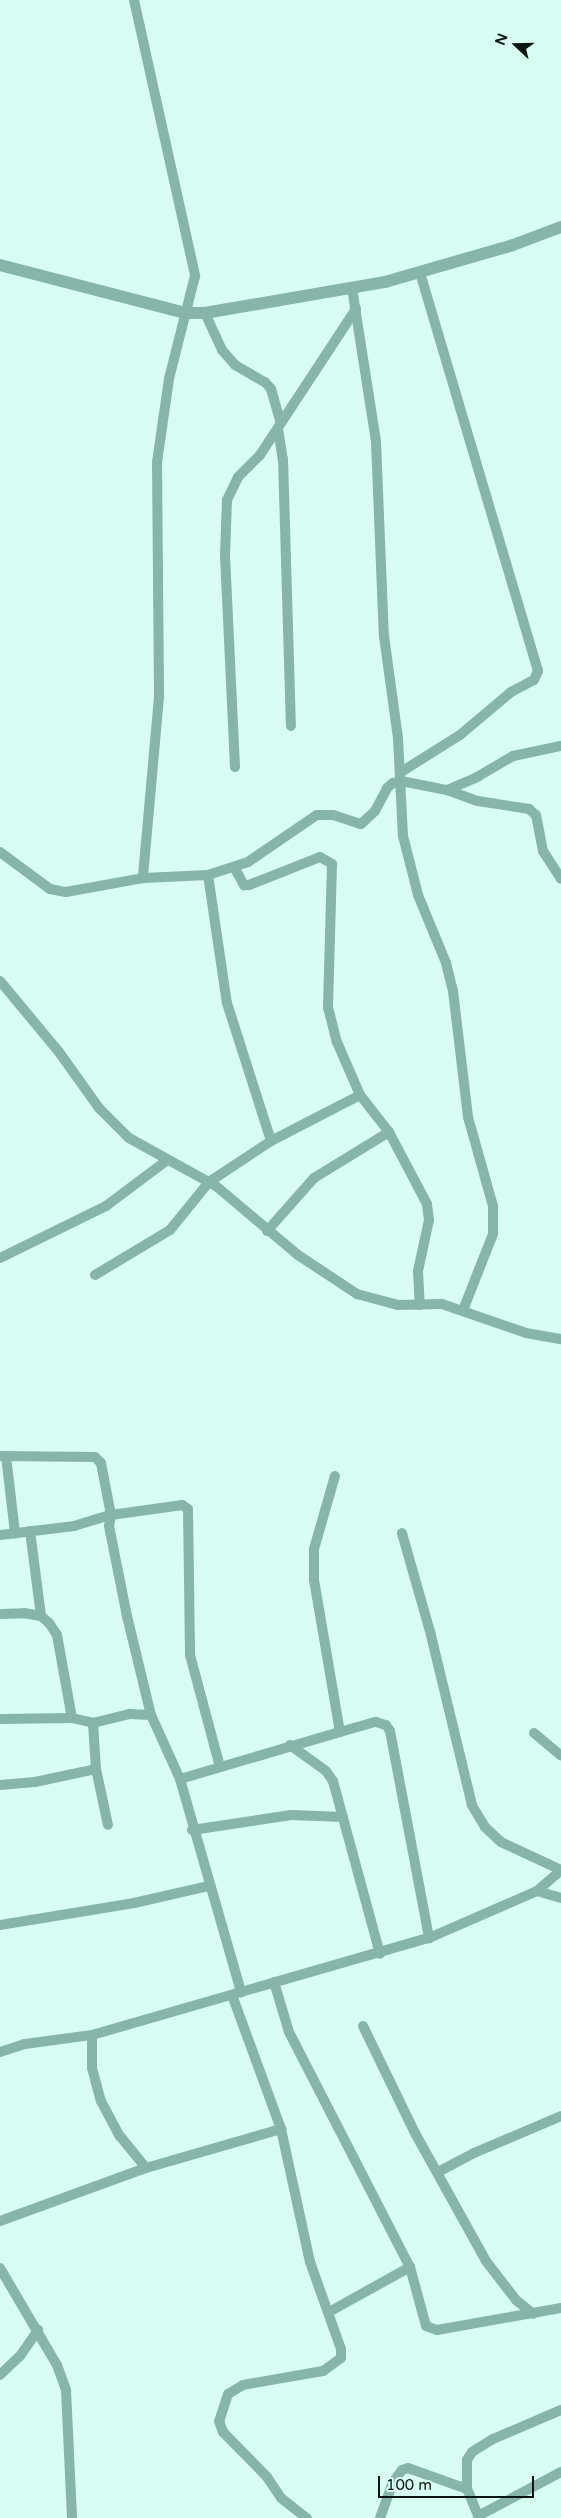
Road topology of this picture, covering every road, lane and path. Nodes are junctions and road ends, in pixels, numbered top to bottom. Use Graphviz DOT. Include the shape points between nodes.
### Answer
graph roads {
  1 [pos="134,0"];
  2 [pos="561,227"];
  3 [pos="0,265"];
  4 [pos="420,273"];
  5 [pos="352,288"];
  6 [pos="356,309"];
  7 [pos="186,313"];
  8 [pos="206,313"];
  9 [pos="280,426"];
  10 [pos="291,726"];
  11 [pos="561,746"];
  12 [pos="235,768"];
  13 [pos="401,777"];
  14 [pos="447,790"];
  15 [pos="0,852"];
  16 [pos="234,867"];
  17 [pos="208,875"];
  18 [pos="143,878"];
  19 [pos="561,879"];
  20 [pos="0,981"];
  21 [pos="360,1095"];
  22 [pos="389,1132"];
  23 [pos="271,1141"];
  24 [pos="166,1161"];
  25 [pos="209,1182"];
  26 [pos="267,1231"];
  27 [pos="0,1258"];
  28 [pos="95,1275"];
  29 [pos="420,1306"];
  30 [pos="463,1310"];
  31 [pos="561,1339"];
  32 [pos="3,1456"];
  33 [pos="335,1476"];
  34 [pos="111,1515"];
  35 [pos="30,1531"];
  36 [pos="15,1533"];
  37 [pos="402,1533"];
  38 [pos="0,1535"];
  39 [pos="0,1614"];
  40 [pos="41,1616"];
  41 [pos="151,1715"];
  42 [pos="72,1718"];
  43 [pos="0,1719"];
  44 [pos="93,1723"];
  45 [pos="340,1732"];
  46 [pos="534,1733"];
  47 [pos="290,1745"];
  48 [pos="561,1756"];
  49 [pos="220,1767"];
  50 [pos="96,1770"];
  51 [pos="180,1779"];
  52 [pos="0,1785"];
  53 [pos="343,1817"];
  54 [pos="108,1825"];
  55 [pos="192,1830"];
  56 [pos="561,1870"];
  57 [pos="209,1886"];
  58 [pos="537,1891"];
  59 [pos="561,1898"];
  60 [pos="0,1925"];
  61 [pos="429,1938"];
  62 [pos="380,1954"];
  63 [pos="274,1982"];
  64 [pos="237,1993"];
  65 [pos="363,2026"];
  66 [pos="92,2035"];
  67 [pos="0,2052"];
  68 [pos="561,2116"];
  69 [pos="281,2129"];
  70 [pos="146,2168"];
  71 [pos="438,2172"];
  72 [pos="0,2221"];
  73 [pos="410,2268"];
  74 [pos="2,2275"];
  75 [pos="561,2308"];
  76 [pos="329,2312"];
  77 [pos="533,2314"];
  78 [pos="38,2330"];
  79 [pos="0,2375"];
  80 [pos="561,2410"];
  81 [pos="561,2472"];
  82 [pos="467,2489"];
  83 [pos="479,2517"];
  84 [pos="72,2518"];
  85 [pos="307,2518"];
  86 [pos="380,2518"];
  1 -- 7 [label="street" via="195,276"];
  2 -- 4 [label="street"];
  3 -- 7 [label="street"];
  4 -- 5 [label="street"];
  4 -- 13 [label="street" via="538,671 534,680 511,692 460,735"];
  5 -- 6 [label="street"];
  5 -- 8 [label="street"];
  6 -- 9 [label="street"];
  6 -- 13 [label="street" via="376,441 384,636"];
  7 -- 8 [label="street"];
  7 -- 18 [label="street" via="169,378 157,462 159,688"];
  8 -- 9 [label="street" via="222,350 235,365 265,382 270,389"];
  9 -- 10 [label="street"];
  9 -- 12 [label="street" via="260,455 238,477 227,500 225,555"];
  11 -- 14 [label="street" via="513,756 477,778"];
  13 -- 14 [label="street"];
  13 -- 16 [label="street" via="387,788 375,811 361,824 333,815 317,815 266,852"];
  13 -- 30 [label="street" via="403,836 418,895 446,963 468,1116 493,1206 492,1234"];
  14 -- 19 [label="street" via="478,801 530,810 536,815 543,851"];
  15 -- 18 [label="street" via="50,889 66,892"];
  16 -- 17 [label="street"];
  16 -- 21 [label="street" via="244,885 249,886 320,857 332,864 328,1007 338,1042"];
  17 -- 18 [label="street"];
  17 -- 23 [label="street" via="227,1003"];
  20 -- 24 [label="street" via="115,1126"];
  21 -- 22 [label="street"];
  21 -- 23 [label="street"];
  22 -- 26 [label="street" via="314,1178"];
  22 -- 29 [label="street" via="427,1204 429,1220 418,1270"];
  23 -- 25 [label="street"];
  24 -- 25 [label="street"];
  24 -- 27 [label="street" via="106,1206"];
  25 -- 26 [label="street"];
  25 -- 28 [label="street" via="170,1230"];
  26 -- 29 [label="street" via="357,1294 373,1301"];
  29 -- 30 [label="street" via="442,1304"];
  30 -- 31 [label="street" via="526,1333"];
  32 -- 34 [label="street" via="94,1458 101,1463"];
  32 -- 36 [label="street"];
  33 -- 45 [label="street" via="314,1549 314,1580"];
  34 -- 35 [label="street" via="98,1521"];
  34 -- 41 [label="street" via="110,1531"];
  34 -- 49 [label="street" via="182,1505 188,1509 190,1655"];
  35 -- 36 [label="street"];
  35 -- 40 [label="street"];
  36 -- 38 [label="street"];
  37 -- 56 [label="street" via="431,1635 472,1806 485,1827 501,1842"];
  39 -- 40 [label="street"];
  40 -- 42 [label="street" via="57,1635"];
  41 -- 44 [label="street" via="130,1714"];
  41 -- 51 [label="street"];
  42 -- 43 [label="street"];
  42 -- 44 [label="street"];
  44 -- 50 [label="street"];
  45 -- 47 [label="street"];
  45 -- 61 [label="street" via="376,1722 386,1725 390,1732"];
  46 -- 48 [label="street"];
  47 -- 49 [label="street"];
  47 -- 53 [label="street" via="326,1771 333,1781"];
  49 -- 51 [label="street"];
  50 -- 52 [label="street" via="43,1781"];
  50 -- 54 [label="street"];
  51 -- 55 [label="street"];
  53 -- 55 [label="street" via="291,1815"];
  53 -- 62 [label="street"];
  55 -- 57 [label="street"];
  56 -- 58 [label="street"];
  57 -- 60 [label="street" via="134,1903"];
  57 -- 64 [label="street"];
  58 -- 59 [label="street"];
  58 -- 61 [label="street"];
  61 -- 62 [label="street"];
  62 -- 63 [label="street"];
  63 -- 64 [label="street"];
  63 -- 73 [label="street" via="289,2032"];
  64 -- 66 [label="street"];
  64 -- 69 [label="street"];
  65 -- 71 [label="street"];
  66 -- 67 [label="street" via="25,2044"];
  66 -- 70 [label="street" via="92,2068 101,2101 120,2136"];
  68 -- 71 [label="street"];
  69 -- 70 [label="street"];
  69 -- 76 [label="street" via="310,2262"];
  70 -- 72 [label="street"];
  71 -- 77 [label="street" via="486,2261 516,2300"];
  73 -- 76 [label="street"];
  73 -- 77 [label="street" via="426,2326 430,2329"];
  74 -- 78 [label="street"];
  75 -- 77 [label="street"];
  76 -- 85 [label="street" via="341,2349 337,2364 323,2371 244,2385 228,2394 219,2421 223,2432 267,2477 281,2498"];
  78 -- 79 [label="street" via="20,2356"];
  78 -- 84 [label="street" via="66,2390"];
  80 -- 82 [label="street" via="493,2439 472,2452 467,2460"];
  81 -- 83 [label="street"];
  82 -- 83 [label="street"];
  82 -- 86 [label="street" via="408,2468 402,2470 394,2482"];
}
